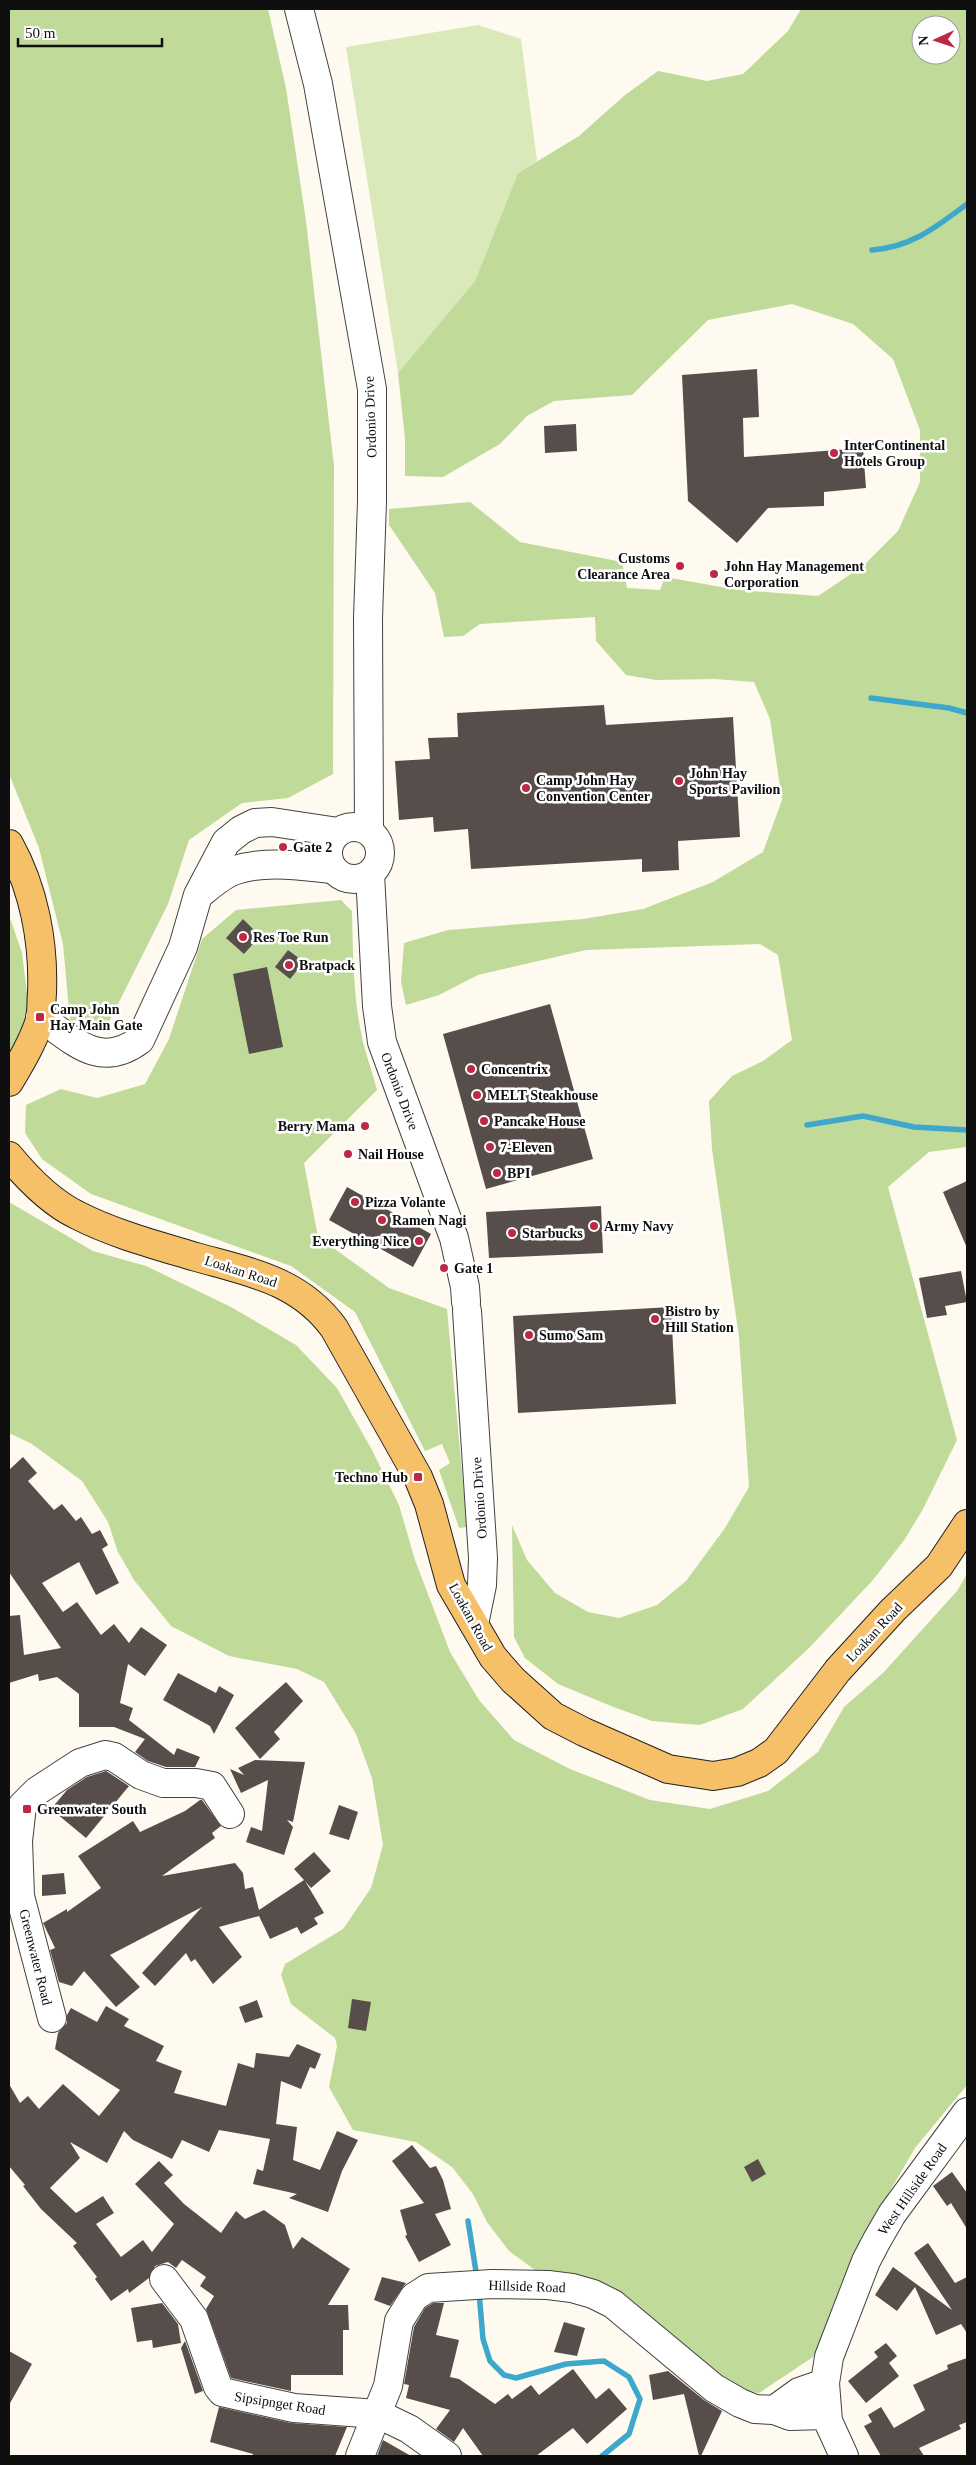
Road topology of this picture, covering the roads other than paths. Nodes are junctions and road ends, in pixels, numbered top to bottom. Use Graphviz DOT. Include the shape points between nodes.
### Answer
graph roads {
  1 [pos="299,9"];
  2 [pos="369,831"];
  3 [pos="338,832"];
  4 [pos="9,844"];
  5 [pos="333,869"];
  6 [pos="370,874"];
  7 [pos="198,896"];
  8 [pos="40,1017"];
  9 [pos="9,1082"];
  10 [pos="9,1156"];
  11 [pos="967,1524"];
  12 [pos="474,1624"];
  13 [pos="16,1801"];
  14 [pos="230,1814"];
  15 [pos="52,2018"];
  16 [pos="967,2112"];
  17 [pos="164,2279"];
  18 [pos="825,2383"];
  19 [pos="774,2410"];
  20 [pos="378,2414"];
  21 [pos="828,2415"];
  22 [pos="360,2456"];
  23 [pos="447,2456"];
  24 [pos="844,2456"];
  1 -- 2 [label="street, Ordonio Drive" via="318,84 372,388"];
  2 -- 3 [label="street" via="354,826"];
  2 -- 6 [label="street, Ordonio Drive" via="379,844 380,852 376,868"];
  3 -- 5 [label="street" via="329,845"];
  3 -- 7 [label="street" via="272,822 255,823 226,842"];
  4 -- 8 [label="main road" via="28,886 37,921 42,954"];
  5 -- 6 [label="street" via="339,875 355,880"];
  5 -- 7 [label="street" via="285,865 236,870 221,877"];
  6 -- 12 [label="street, Ordonio Drive" via="382,1042 454,1238 466,1287 483,1558 482,1585"];
  7 -- 8 [label="street" via="183,947 140,1040 113,1054 98,1053 81,1046"];
  8 -- 9 [label="main road" via="34,1037"];
  10 -- 12 [label="main road, Loakan Road" via="33,1183 76,1215 143,1241 277,1281 322,1311 418,1477 429,1504 451,1584"];
  11 -- 12 [label="main road, Loakan Road" via="939,1566 838,1670 776,1751 759,1763 737,1772 713,1776 668,1769 568,1724 534,1701 513,1680 493,1657"];
  13 -- 14 [label="street, Greenwater Road" via="80,1764 105,1755 163,1783 212,1786"];
  13 -- 15 [label="street, Greenwater Road" via="20,1896"];
  16 -- 18 [label="street, West Hillside Road" via="892,2214 877,2240 829,2356"];
  17 -- 20 [label="street, Sipsipnget Road" via="194,2320 222,2392 294,2408"];
  18 -- 19 [label="street" via="800,2392"];
  18 -- 21 [label="street"];
  19 -- 20 [label="street, Hillside Road" via="740,2403 714,2388 630,2317 593,2294 548,2285 479,2285 428,2288 414,2297 399,2321 388,2386"];
  19 -- 21 [label="street, Hillside Road" via="790,2416"];
  20 -- 22 [label="street, Hillside Road"];
  20 -- 23 [label="street" via="409,2428"];
  21 -- 24 [label="street"];
}
